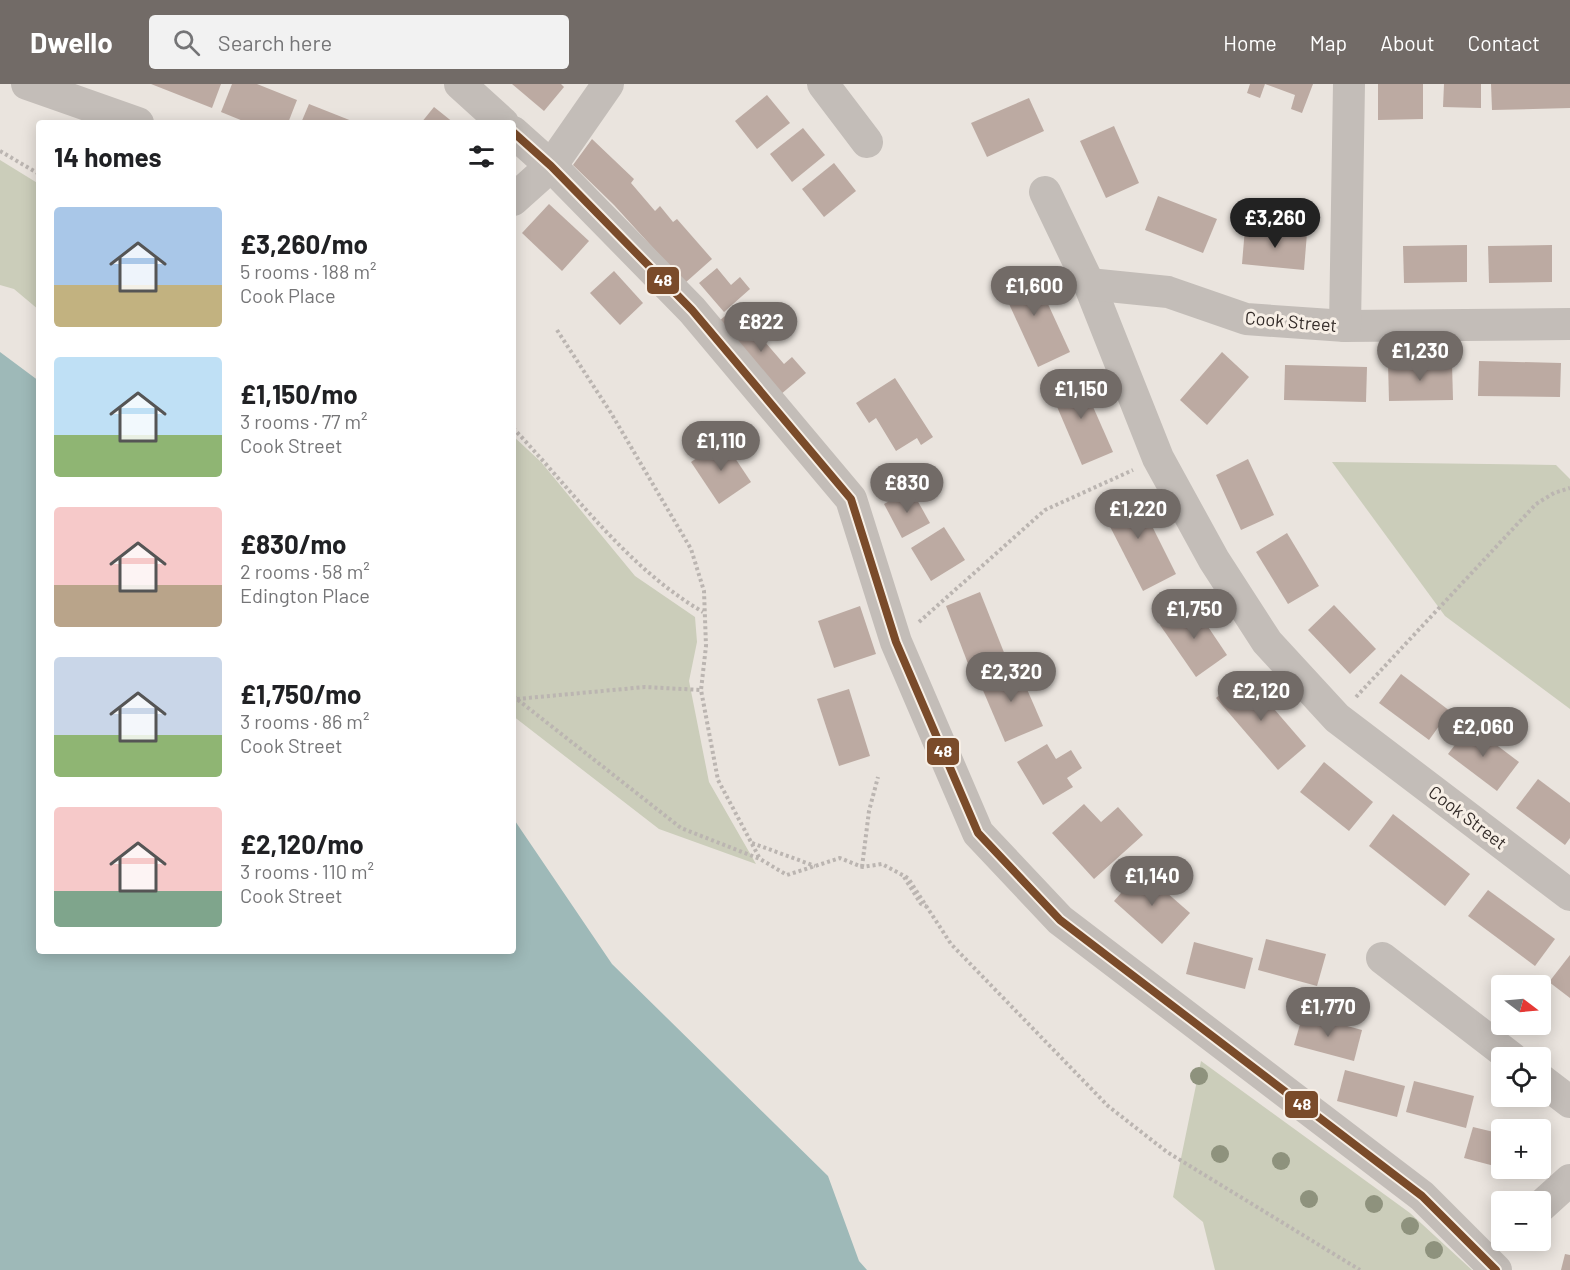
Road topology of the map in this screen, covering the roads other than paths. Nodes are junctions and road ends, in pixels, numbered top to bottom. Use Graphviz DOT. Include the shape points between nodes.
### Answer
graph roads {
  1 [pos="27,84"];
  2 [pos="460,84"];
  3 [pos="608,84"];
  4 [pos="823,84"];
  5 [pos="1349,84"];
  6 [pos="129,120"];
  7 [pos="500,120"];
  8 [pos="516,135"];
  9 [pos="867,142"];
  10 [pos="551,166"];
  11 [pos="1045,192"];
  12 [pos="516,197"];
  13 [pos="1089,284"];
  14 [pos="1570,324"];
  15 [pos="1345,326"];
  16 [pos="1570,895"];
  17 [pos="1382,958"];
  18 [pos="1498,1047"];
  19 [pos="1551,1087"];
  20 [pos="1570,1102"];
  21 [pos="1570,1180"];
  22 [pos="1551,1197"];
  23 [pos="1495,1256"];
  1 -- 6 [label="street"];
  2 -- 7 [label="street"];
  3 -- 10 [label="street"];
  4 -- 9 [label="street"];
  5 -- 15 [label="street"];
  8 -- 10 [label="street"];
  10 -- 12 [label="street"];
  10 -- 23 [label="street" via="693,310 851,499 896,642 978,833 1060,920"];
  11 -- 13 [label="street, Cook Street"];
  13 -- 15 [label="street, Cook Street" via="1168,292 1246,319"];
  13 -- 16 [label="street, Cook Street" via="1158,458 1214,560 1267,642 1337,718"];
  14 -- 15 [label="street, Cook Street"];
  17 -- 18 [label="street"];
  19 -- 20 [label="street"];
  21 -- 22 [label="street"];
}
